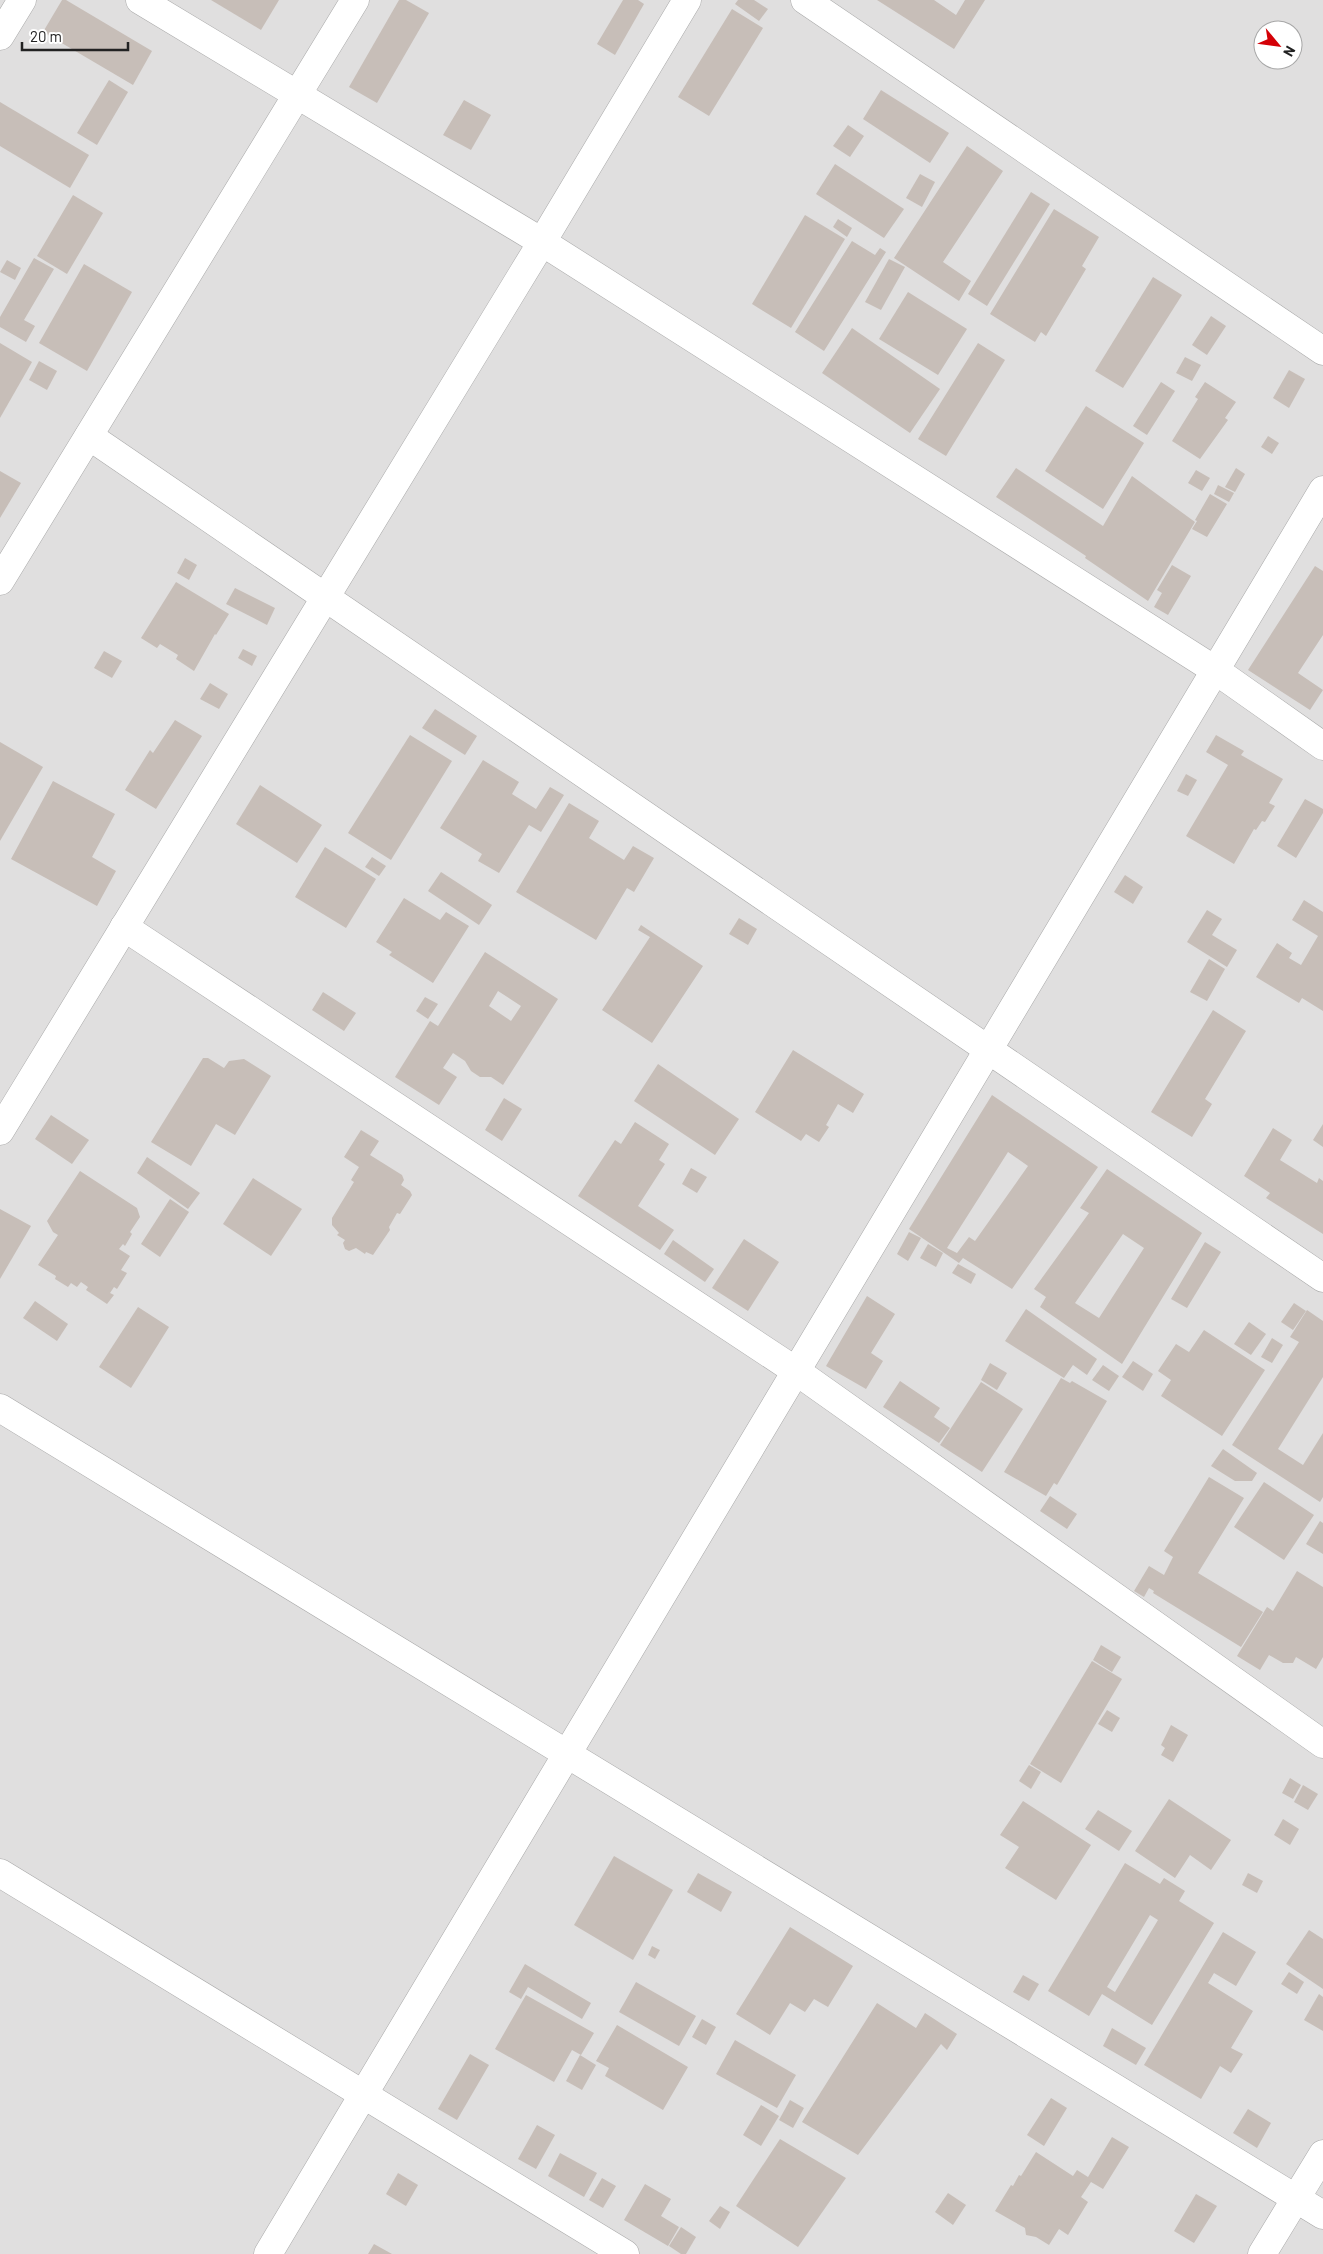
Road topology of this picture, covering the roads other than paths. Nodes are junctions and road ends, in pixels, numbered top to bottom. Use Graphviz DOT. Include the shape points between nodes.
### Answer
graph roads {
  1 [pos="22,0"];
  2 [pos="140,0"];
  3 [pos="355,0"];
  4 [pos="687,0"];
  5 [pos="805,0"];
  6 [pos="0,36"];
  7 [pos="297,94"];
  8 [pos="542,242"];
  9 [pos="1323,351"];
  10 [pos="89,436"];
  11 [pos="1323,490"];
  12 [pos="0,582"];
  13 [pos="325,597"];
  14 [pos="1215,670"];
  15 [pos="1323,746"];
  16 [pos="124,927"];
  17 [pos="989,1049"];
  18 [pos="0,1131"];
  19 [pos="1323,1278"];
  20 [pos="796,1371"];
  21 [pos="0,1408"];
  22 [pos="1323,1744"];
  23 [pos="567,1754"];
  24 [pos="0,1873"];
  25 [pos="363,2094"];
  26 [pos="1323,2154"];
  27 [pos="1296,2198"];
  28 [pos="1323,2215"];
  29 [pos="268,2254"];
  30 [pos="625,2254"];
  31 [pos="1262,2254"];
  1 -- 6 [label="street"];
  2 -- 7 [label="street"];
  3 -- 7 [label="street"];
  4 -- 8 [label="street"];
  5 -- 9 [label="street"];
  7 -- 8 [label="street"];
  7 -- 10 [label="street"];
  8 -- 13 [label="street"];
  8 -- 14 [label="street"];
  10 -- 12 [label="street"];
  10 -- 13 [label="street"];
  11 -- 14 [label="street"];
  13 -- 16 [label="street"];
  13 -- 17 [label="street"];
  14 -- 15 [label="street"];
  14 -- 17 [label="street"];
  16 -- 18 [label="street"];
  16 -- 20 [label="street"];
  17 -- 19 [label="street"];
  17 -- 20 [label="street"];
  20 -- 22 [label="street"];
  20 -- 23 [label="street"];
  21 -- 23 [label="street"];
  23 -- 25 [label="street"];
  23 -- 27 [label="street"];
  24 -- 25 [label="street"];
  25 -- 29 [label="street"];
  25 -- 30 [label="street"];
  26 -- 27 [label="street"];
  27 -- 28 [label="street"];
  27 -- 31 [label="street"];
}
